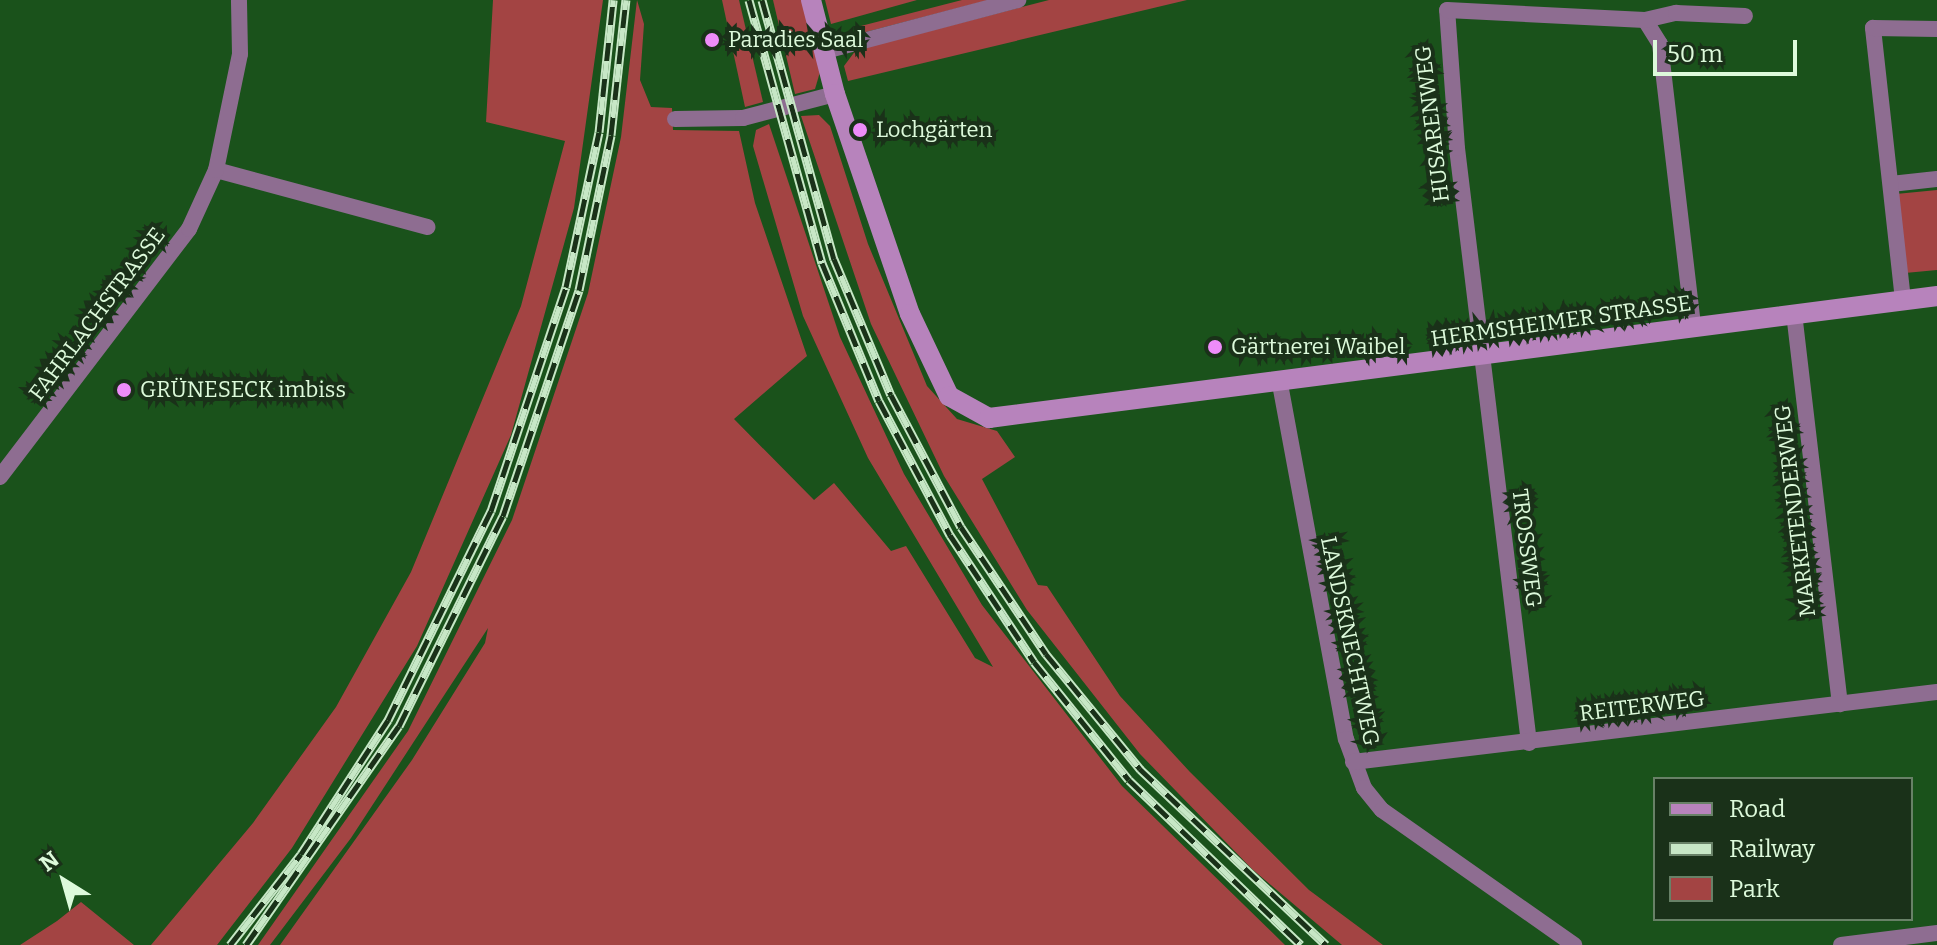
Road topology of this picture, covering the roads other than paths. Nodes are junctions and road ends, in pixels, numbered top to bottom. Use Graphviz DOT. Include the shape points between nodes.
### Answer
graph roads {
  1 [pos="239,0"];
  2 [pos="811,0"];
  3 [pos="1018,0"];
  4 [pos="1745,16"];
  5 [pos="1645,20"];
  6 [pos="1937,29"];
  7 [pos="825,51"];
  8 [pos="835,94"];
  9 [pos="675,119"];
  10 [pos="216,170"];
  11 [pos="1937,179"];
  12 [pos="1891,184"];
  13 [pos="427,227"];
  14 [pos="1937,296"];
  15 [pos="1903,300"];
  16 [pos="1794,313"];
  17 [pos="1693,326"];
  18 [pos="1482,358"];
  19 [pos="1280,384"];
  20 [pos="0,477"];
  21 [pos="1937,692"];
  22 [pos="1840,704"];
  23 [pos="1529,743"];
  24 [pos="1353,762"];
  25 [pos="1937,933"];
  26 [pos="1574,945"];
  27 [pos="1841,945"];
  1 -- 10 [label="street, FAHRLACHSTRASSE" via="240,54"];
  2 -- 7 [label="street, HERMSHEIMER STRASSE"];
  3 -- 7 [label="street"];
  4 -- 5 [label="street" via="1676,13"];
  5 -- 17 [label="street" via="1660,44"];
  5 -- 18 [label="street, HUSARENWEG" via="1447,10 1444,31"];
  6 -- 12 [label="street" via="1873,28"];
  7 -- 8 [label="street, HERMSHEIMER STRASSE"];
  8 -- 9 [label="street" via="743,118"];
  8 -- 19 [label="street, HERMSHEIMER STRASSE" via="910,314 940,381 963,408 1015,418"];
  10 -- 13 [label="street"];
  10 -- 20 [label="street, FAHRLACHSTRASSE" via="154,282"];
  11 -- 12 [label="street"];
  12 -- 15 [label="street"];
  14 -- 15 [label="street, HERMSHEIMER STRASSE"];
  15 -- 16 [label="street, HERMSHEIMER STRASSE"];
  16 -- 17 [label="street, HERMSHEIMER STRASSE"];
  16 -- 22 [label="street, MARKETENDERWEG"];
  17 -- 18 [label="street, HERMSHEIMER STRASSE"];
  18 -- 19 [label="street, HERMSHEIMER STRASSE"];
  18 -- 23 [label="street, TROSSWEG"];
  19 -- 24 [label="street, LANDSKNECHTWEG"];
  21 -- 22 [label="street, REITERWEG"];
  22 -- 23 [label="street, REITERWEG"];
  23 -- 24 [label="street, REITERWEG"];
  24 -- 26 [label="street, LANDSKNECHTWEG" via="1382,810"];
  25 -- 27 [label="street"];
}
